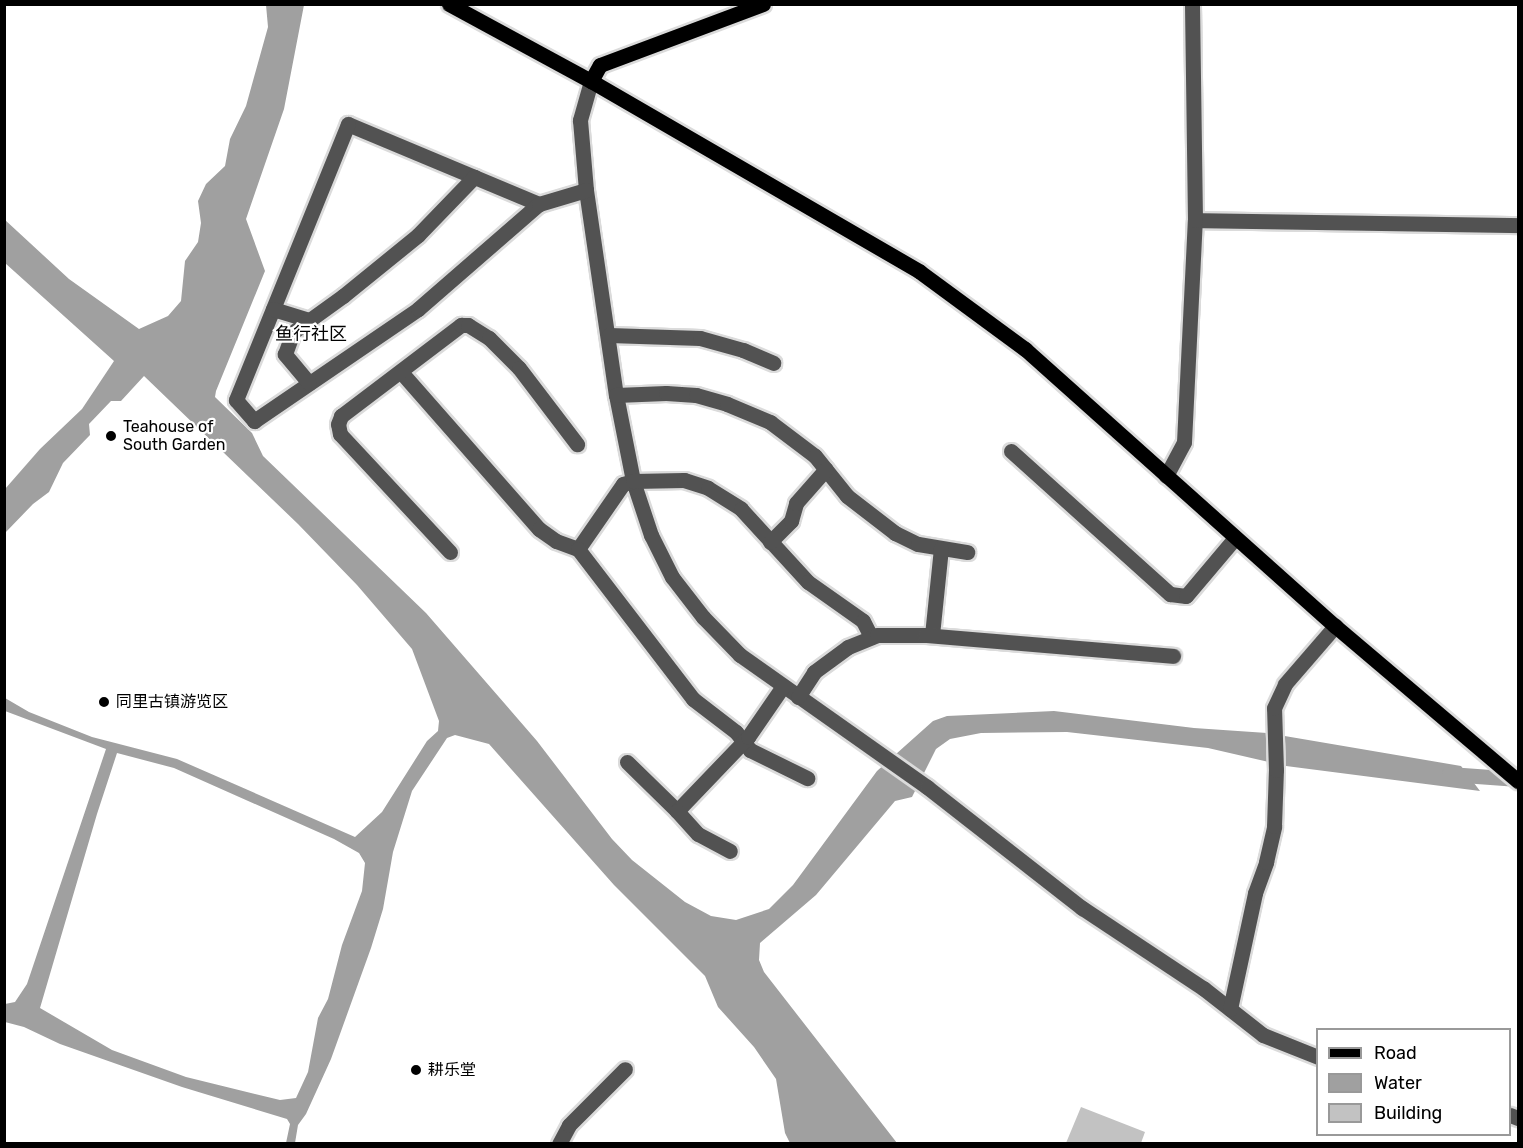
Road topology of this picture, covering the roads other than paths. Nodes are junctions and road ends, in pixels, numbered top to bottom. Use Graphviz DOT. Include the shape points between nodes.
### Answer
graph roads {
  1 [pos="449,4"];
  2 [pos="763,4"];
  3 [pos="1192,4"];
  4 [pos="591,81"];
  5 [pos="474,177"];
  6 [pos="586,189"];
  7 [pos="539,204"];
  8 [pos="1195,220"];
  9 [pos="1518,225"];
  10 [pos="273,309"];
  11 [pos="310,320"];
  12 [pos="609,335"];
  13 [pos="773,363"];
  14 [pos="401,372"];
  15 [pos="309,383"];
  16 [pos="616,395"];
  17 [pos="577,444"];
  18 [pos="1011,451"];
  19 [pos="826,470"];
  20 [pos="1166,476"];
  21 [pos="633,481"];
  22 [pos="1235,538"];
  23 [pos="770,542"];
  24 [pos="941,548"];
  25 [pos="578,549"];
  26 [pos="450,552"];
  27 [pos="967,552"];
  28 [pos="1335,626"];
  29 [pos="932,635"];
  30 [pos="871,637"];
  31 [pos="1173,656"];
  32 [pos="783,686"];
  33 [pos="798,697"];
  34 [pos="744,742"];
  35 [pos="627,762"];
  36 [pos="807,778"];
  37 [pos="1518,781"];
  38 [pos="677,811"];
  39 [pos="730,851"];
  40 [pos="1230,1009"];
  41 [pos="1316,1057"];
  42 [pos="625,1069"];
  43 [pos="559,1143"];
  1 -- 4 [label="main road"];
  2 -- 4 [label="main road" via="600,65"];
  3 -- 8 [label="street"];
  4 -- 6 [label="street" via="580,120"];
  4 -- 20 [label="main road" via="920,272 1025,349"];
  5 -- 7 [label="street"];
  5 -- 10 [label="street" via="348,124"];
  5 -- 11 [label="street" via="418,235"];
  6 -- 7 [label="street"];
  6 -- 12 [label="street"];
  7 -- 15 [label="street" via="418,309"];
  8 -- 9 [label="street"];
  8 -- 20 [label="street" via="1184,442"];
  10 -- 11 [label="street"];
  10 -- 15 [label="street" via="236,400 254,421"];
  11 -- 15 [label="street" via="293,332 285,354"];
  12 -- 13 [label="street" via="700,338"];
  12 -- 16 [label="street"];
  14 -- 17 [label="street" via="461,325 468,325 489,338 519,368"];
  14 -- 25 [label="street" via="539,529"];
  14 -- 26 [label="street" via="341,416 340,434"];
  16 -- 19 [label="street" via="696,395 727,404 770,422"];
  16 -- 21 [label="street"];
  18 -- 22 [label="street" via="1170,594 1186,596"];
  19 -- 23 [label="street" via="796,503 791,521"];
  19 -- 24 [label="street" via="848,496 895,533 918,544"];
  20 -- 22 [label="main road"];
  21 -- 23 [label="street" via="684,480 708,488 741,509"];
  21 -- 25 [label="street" via="623,484"];
  21 -- 32 [label="street" via="651,535 672,577 740,655"];
  22 -- 28 [label="main road"];
  23 -- 30 [label="street" via="807,582 862,621"];
  24 -- 27 [label="street"];
  24 -- 29 [label="street"];
  25 -- 34 [label="street" via="693,699"];
  28 -- 37 [label="main road"];
  28 -- 40 [label="street" via="1285,684 1274,708 1274,826"];
  29 -- 30 [label="street"];
  29 -- 31 [label="street"];
  30 -- 33 [label="street" via="848,646 814,672"];
  32 -- 33 [label="street"];
  32 -- 34 [label="street"];
  33 -- 40 [label="street" via="927,787 1082,908"];
  34 -- 36 [label="street" via="750,750"];
  34 -- 38 [label="street"];
  35 -- 38 [label="street"];
  38 -- 39 [label="street" via="698,834"];
  40 -- 41 [label="street" via="1263,1035"];
  42 -- 43 [label="street" via="569,1125"];
}
